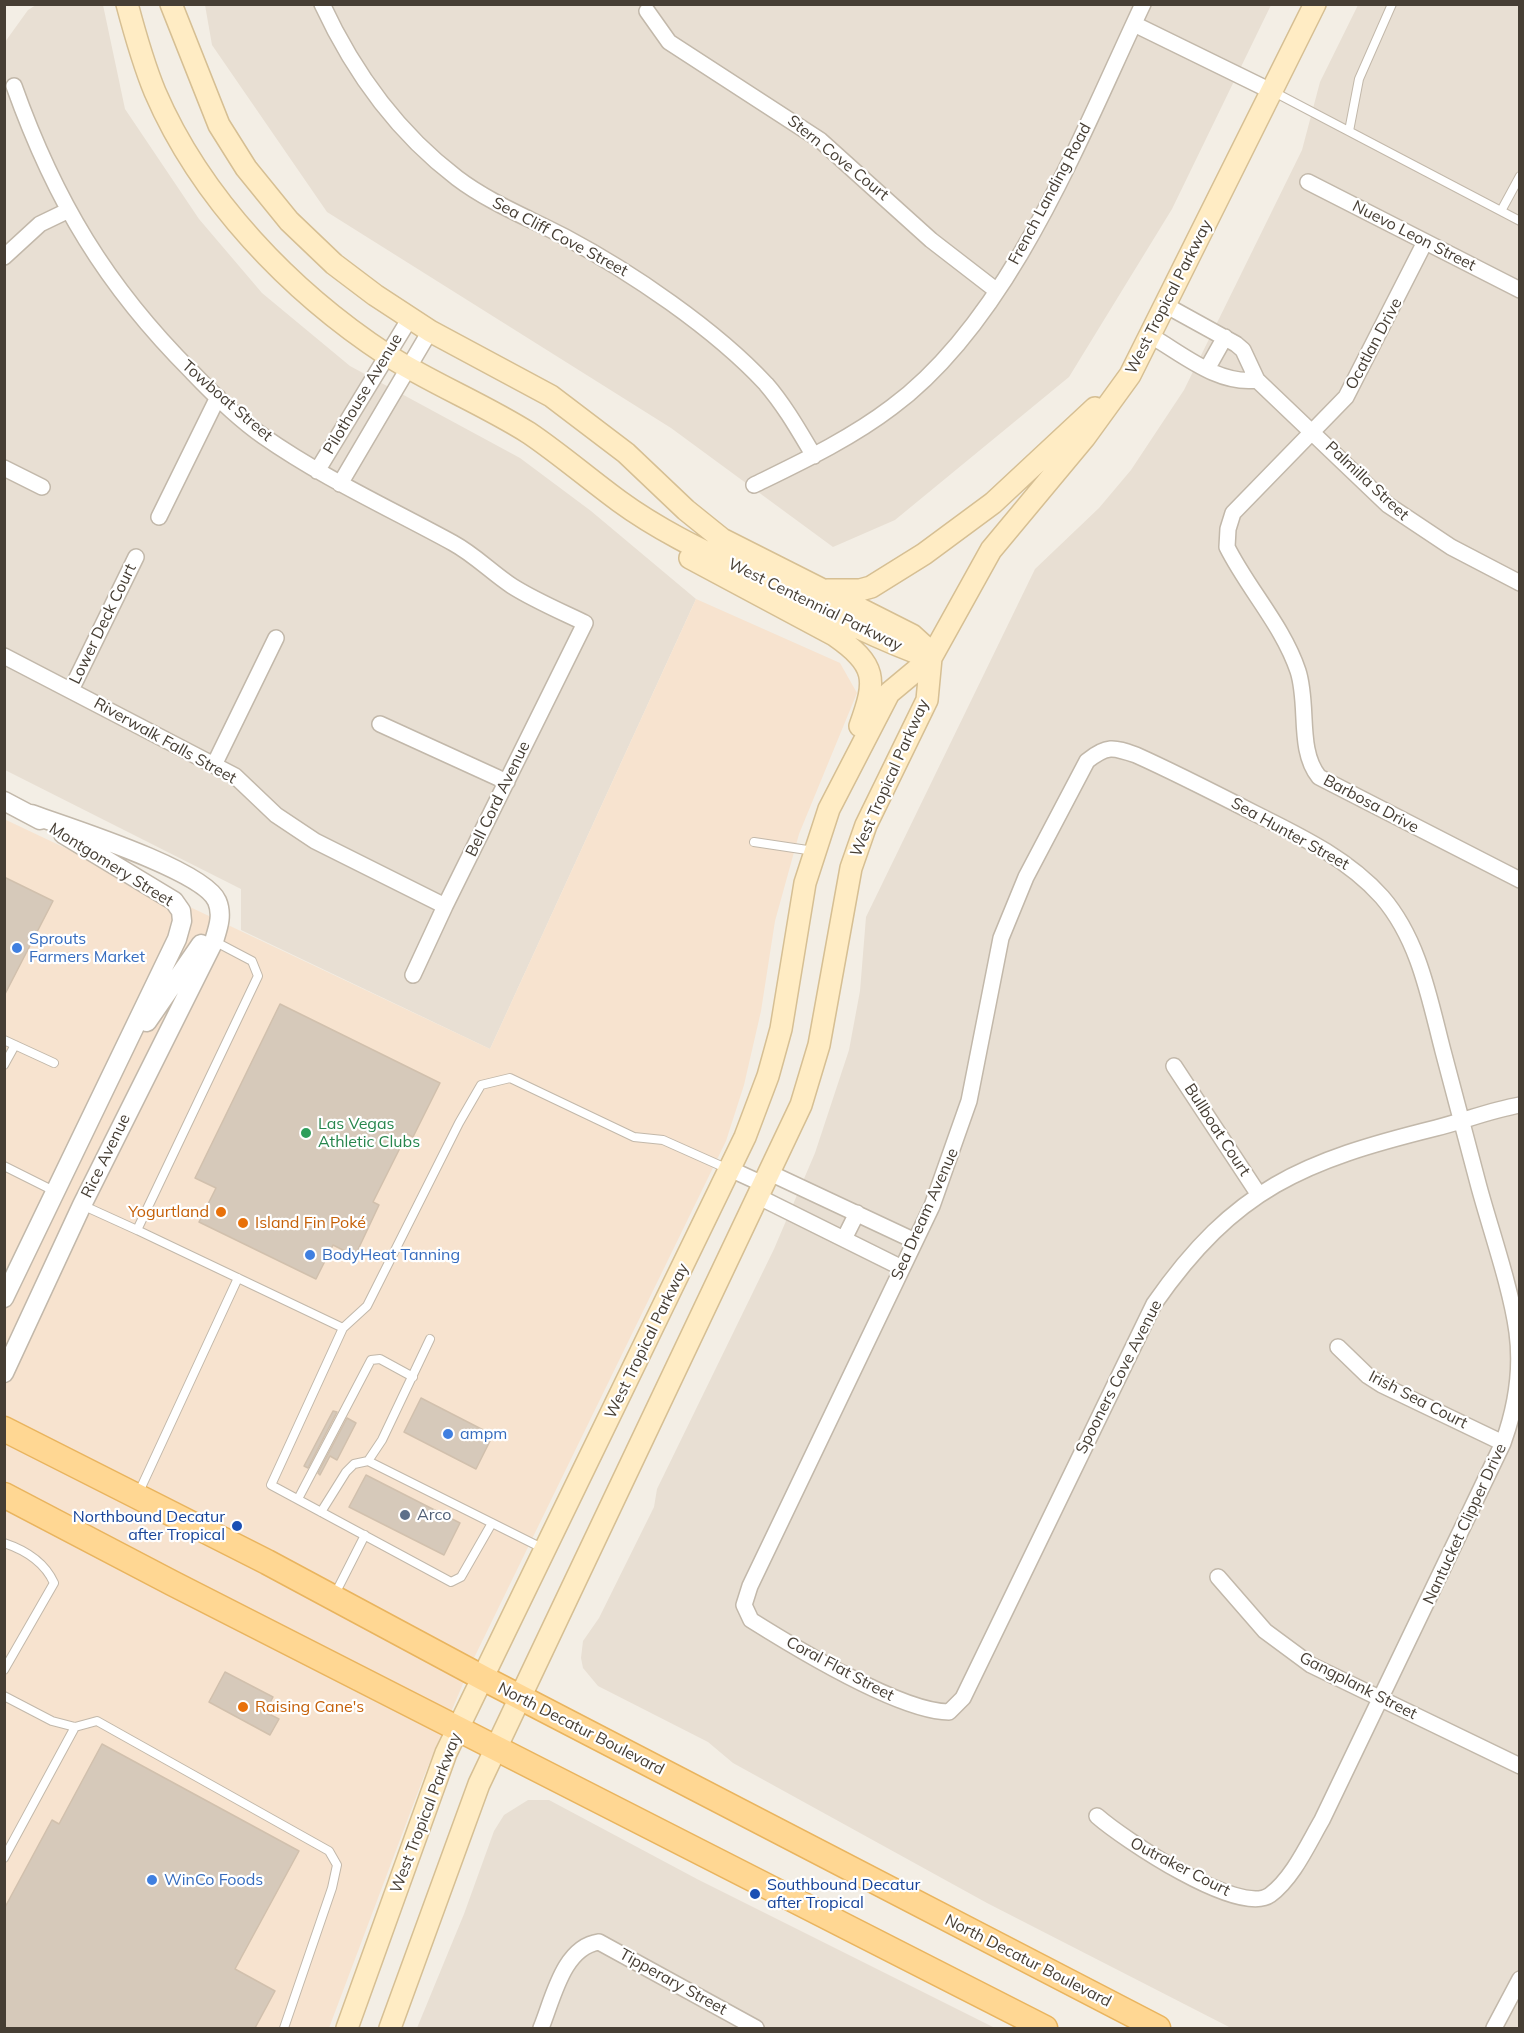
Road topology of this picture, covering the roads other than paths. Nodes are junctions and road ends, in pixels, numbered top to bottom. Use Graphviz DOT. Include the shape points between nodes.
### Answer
graph roads {
  1 [pos="127,4"];
  2 [pos="171,4"];
  3 [pos="322,4"];
  4 [pos="1143,4"];
  5 [pos="1315,4"];
  6 [pos="1392,4"];
  7 [pos="647,11"];
  8 [pos="1134,24"];
  9 [pos="14,86"];
  10 [pos="1273,92"];
  11 [pos="1349,130"];
  12 [pos="1520,176"];
  13 [pos="1308,182"];
  14 [pos="67,211"];
  15 [pos="1501,211"];
  16 [pos="1520,221"];
  17 [pos="1425,242"];
  18 [pos="4,257"];
  19 [pos="1520,290"];
  20 [pos="997,291"];
  21 [pos="1167,306"];
  22 [pos="410,318"];
  23 [pos="430,331"];
  24 [pos="1151,336"];
  25 [pos="1225,337"];
  26 [pos="387,354"];
  27 [pos="409,368"];
  28 [pos="1207,369"];
  29 [pos="1130,375"];
  30 [pos="1257,380"];
  31 [pos="218,397"];
  32 [pos="1314,431"];
  33 [pos="814,456"];
  34 [pos="4,468"];
  35 [pos="317,471"];
  36 [pos="340,484"];
  37 [pos="754,485"];
  38 [pos="42,487"];
  39 [pos="620,502"];
  40 [pos="1233,513"];
  41 [pos="159,517"];
  42 [pos="136,557"];
  43 [pos="1520,583"];
  44 [pos="820,590"];
  45 [pos="585,623"];
  46 [pos="276,638"];
  47 [pos="4,656"];
  48 [pos="931,658"];
  49 [pos="70,690"];
  50 [pos="380,724"];
  51 [pos="1102,749"];
  52 [pos="214,765"];
  53 [pos="507,782"];
  54 [pos="4,801"];
  55 [pos="829,809"];
  56 [pos="32,814"];
  57 [pos="754,842"];
  58 [pos="813,851"];
  59 [pos="1520,880"];
  60 [pos="445,906"];
  61 [pos="182,921"];
  62 [pos="214,941"];
  63 [pos="413,975"];
  64 [pos="4,1040"];
  65 [pos="15,1045"];
  66 [pos="120,1059"];
  67 [pos="54,1064"];
  68 [pos="4,1065"];
  69 [pos="1174,1066"];
  70 [pos="1520,1105"];
  71 [pos="1462,1121"];
  72 [pos="4,1166"];
  73 [pos="730,1169"];
  74 [pos="765,1185"];
  75 [pos="56,1192"];
  76 [pos="1259,1194"];
  77 [pos="82,1205"];
  78 [pos="857,1214"];
  79 [pos="138,1230"];
  80 [pos="844,1239"];
  81 [pos="915,1241"];
  82 [pos="902,1268"];
  83 [pos="238,1278"];
  84 [pos="4,1298"];
  85 [pos="343,1328"];
  86 [pos="430,1339"];
  87 [pos="1338,1347"];
  88 [pos="4,1373"];
  89 [pos="413,1377"];
  90 [pos="4,1429"];
  91 [pos="1503,1443"];
  92 [pos="368,1461"];
  93 [pos="4,1495"];
  94 [pos="136,1497"];
  95 [pos="298,1499"];
  96 [pos="321,1512"];
  97 [pos="492,1523"];
  98 [pos="365,1535"];
  99 [pos="4,1543"];
  100 [pos="546,1550"];
  101 [pos="1218,1577"];
  102 [pos="333,1598"];
  103 [pos="744,1605"];
  104 [pos="7,1661"];
  105 [pos="4,1670"];
  106 [pos="483,1678"];
  107 [pos="4,1696"];
  108 [pos="519,1697"];
  109 [pos="1382,1700"];
  110 [pos="949,1712"];
  111 [pos="75,1727"];
  112 [pos="458,1729"];
  113 [pos="496,1748"];
  114 [pos="1520,1766"];
  115 [pos="1097,1816"];
  116 [pos="4,1858"];
  117 [pos="1269,1896"];
  118 [pos="1520,1979"];
  119 [pos="284,2028"];
  120 [pos="347,2028"];
  121 [pos="390,2028"];
  122 [pos="541,2028"];
  123 [pos="756,2028"];
  124 [pos="1045,2028"];
  125 [pos="1158,2028"];
  126 [pos="1494,2028"];
  1 -- 26 [label="main road, West Centennial Parkway" via="156,93 215,193 261,249 308,295"];
  2 -- 22 [label="main road, West Centennial Parkway" via="219,125 246,168 289,221 334,264"];
  3 -- 33 [label="street, Sea Cliff Cove Street" via="334,31 372,91 435,159 489,198 633,276 707,332 766,384"];
  4 -- 8 [label="street, French Landing Road"];
  5 -- 10 [label="main road, West Tropical Parkway"];
  6 -- 11 [label="lane" via="1359,79"];
  7 -- 20 [label="street, Stern Cove Court" via="669,42 820,140 931,240"];
  8 -- 10 [label="street"];
  8 -- 20 [label="street, French Landing Road" via="1037,224"];
  9 -- 14 [label="street, Towboat Street"];
  10 -- 11 [label="lane"];
  10 -- 21 [label="main road, West Tropical Parkway"];
  11 -- 15 [label="lane"];
  12 -- 15 [label="lane"];
  13 -- 17 [label="street, Nuevo Leon Street"];
  14 -- 18 [label="street" via="40,224"];
  14 -- 31 [label="street, Towboat Street" via="126,301"];
  15 -- 16 [label="lane"];
  17 -- 19 [label="street, Nuevo Leon Street"];
  17 -- 32 [label="street, Ocatlan Drive" via="1350,389"];
  20 -- 33 [label="street, French Landing Road" via="957,344 919,384 893,406"];
  21 -- 24 [label="main road, West Tropical Parkway"];
  21 -- 25 [label="street, Palmilla Street"];
  22 -- 23 [label="main road, West Centennial Parkway"];
  22 -- 26 [label="street, Pilothouse Avenue"];
  23 -- 27 [label="street, Pilothouse Avenue"];
  23 -- 44 [label="main road, West Centennial Parkway" via="551,396 626,453 722,539"];
  24 -- 28 [label="street"];
  24 -- 29 [label="main road, West Tropical Parkway"];
  25 -- 28 [label="street"];
  25 -- 30 [label="street, Palmilla Street" via="1243,350"];
  26 -- 27 [label="main road, West Centennial Parkway"];
  26 -- 35 [label="street, Pilothouse Avenue"];
  27 -- 36 [label="street, Pilothouse Avenue"];
  27 -- 39 [label="main road, West Centennial Parkway" via="474,400 529,434 585,472"];
  28 -- 30 [label="street" via="1230,380"];
  29 -- 44 [label="main road" via="993,503 924,554 872,587"];
  29 -- 48 [label="main road, West Tropical Parkway" via="1085,437 991,550"];
  30 -- 32 [label="street, Palmilla Street"];
  31 -- 35 [label="street, Towboat Street" via="262,435"];
  31 -- 41 [label="street"];
  32 -- 40 [label="street, Ocatlan Drive"];
  32 -- 43 [label="street, Palmilla Street" via="1396,511 1451,548"];
  33 -- 37 [label="street, French Landing Road"];
  34 -- 38 [label="street"];
  35 -- 36 [label="street, Towboat Street"];
  36 -- 45 [label="street, Towboat Street" via="451,542 477,557 512,586"];
  39 -- 48 [label="main road, West Centennial Parkway" via="680,538 891,644"];
  39 -- 55 [label="main road" via="666,545 834,635 865,663 873,682 870,697"];
  40 -- 59 [label="street, Barbosa Drive" via="1227,547 1288,647 1297,669 1303,690 1309,765 1319,777 1340,789"];
  42 -- 49 [label="street, Lower Deck Court"];
  44 -- 48 [label="main road, West Centennial Parkway" via="912,635"];
  45 -- 53 [label="street, Bell Cord Avenue"];
  46 -- 52 [label="street"];
  47 -- 49 [label="street, Riverwalk Falls Street"];
  48 -- 55 [label="main road, West Tropical Parkway" via="889,693"];
  48 -- 74 [label="main road, West Tropical Parkway" via="927,700 866,825 851,868 819,1045 801,1105"];
  49 -- 52 [label="street, Riverwalk Falls Street"];
  50 -- 53 [label="street"];
  51 -- 71 [label="street, Sea Hunter Street" via="1118,748 1136,755 1293,832 1343,862 1382,898 1401,922 1415,952"];
  51 -- 81 [label="street, Sea Dream Avenue" via="1075,781 1011,910 994,964 969,1101 945,1174"];
  52 -- 60 [label="street, Riverwalk Falls Street" via="235,776 276,815 315,841"];
  53 -- 60 [label="street, Bell Cord Avenue"];
  54 -- 56 [label="street, Montgomery Street"];
  55 -- 58 [label="main road, West Tropical Parkway"];
  56 -- 61 [label="street, Montgomery Street" via="174,901"];
  56 -- 62 [label="street, Montgomery Street" via="152,858 209,891 217,899 220,913"];
  57 -- 58 [label="lane"];
  58 -- 73 [label="main road, West Tropical Parkway" via="782,1029 768,1076"];
  60 -- 63 [label="street, Bell Cord Avenue"];
  61 -- 66 [label="street, Rice Avenue"];
  62 -- 66 [label="street" via="201,943"];
  62 -- 77 [label="street, Rice Avenue"];
  62 -- 79 [label="lane" via="252,961 258,976"];
  64 -- 65 [label="lane"];
  65 -- 67 [label="lane"];
  65 -- 68 [label="lane"];
  66 -- 75 [label="street, Rice Avenue"];
  69 -- 76 [label="street, Bullboat Court"];
  70 -- 71 [label="street, Spooners Cove Avenue"];
  71 -- 76 [label="street, Spooners Cove Avenue" via="1342,1154 1312,1165"];
  71 -- 91 [label="street, Nantucket Clipper Drive" via="1517,1330 1516,1399"];
  72 -- 75 [label="lane"];
  73 -- 74 [label="street"];
  73 -- 85 [label="lane" via="663,1140 634,1137 510,1078 481,1084 367,1306"];
  73 -- 100 [label="main road, West Tropical Parkway"];
  74 -- 78 [label="street"];
  74 -- 80 [label="street"];
  74 -- 108 [label="main road, West Tropical Parkway"];
  75 -- 77 [label="street"];
  75 -- 84 [label="street, Rice Avenue"];
  76 -- 110 [label="street, Spooners Cove Avenue" via="1192,1254 1154,1304 963,1698"];
  77 -- 79 [label="lane"];
  77 -- 88 [label="street, Rice Avenue"];
  78 -- 80 [label="street"];
  78 -- 81 [label="street"];
  79 -- 83 [label="lane"];
  80 -- 82 [label="street"];
  81 -- 82 [label="street, Sea Dream Avenue"];
  82 -- 103 [label="street, Sea Dream Avenue"];
  83 -- 85 [label="lane"];
  83 -- 94 [label="lane"];
  85 -- 95 [label="lane" via="271,1485"];
  86 -- 89 [label="lane"];
  87 -- 91 [label="street, Irish Sea Court" via="1382,1385"];
  89 -- 92 [label="lane"];
  89 -- 95 [label="lane" via="380,1359 371,1360"];
  90 -- 94 [label="main road, North Decatur Boulevard"];
  91 -- 109 [label="street, Nantucket Clipper Drive"];
  92 -- 96 [label="lane" via="354,1464 346,1472"];
  92 -- 97 [label="lane"];
  93 -- 112 [label="main road"];
  94 -- 102 [label="main road, North Decatur Boulevard"];
  95 -- 96 [label="lane"];
  96 -- 98 [label="lane"];
  97 -- 98 [label="lane" via="461,1577 451,1582"];
  97 -- 100 [label="lane"];
  98 -- 102 [label="lane"];
  99 -- 104 [label="lane" via="35,1558 54,1583"];
  100 -- 106 [label="main road, West Tropical Parkway"];
  101 -- 109 [label="street, Gangplank Street" via="1265,1631 1287,1649"];
  102 -- 106 [label="main road, North Decatur Boulevard"];
  103 -- 110 [label="street, Coral Flat Street" via="751,1620 868,1685 914,1707"];
  104 -- 105 [label="lane"];
  106 -- 108 [label="main road, North Decatur Boulevard"];
  106 -- 112 [label="main road, West Tropical Parkway"];
  107 -- 111 [label="lane" via="52,1721"];
  108 -- 113 [label="main road, West Tropical Parkway"];
  108 -- 125 [label="main road, North Decatur Boulevard"];
  109 -- 114 [label="street, Gangplank Street"];
  109 -- 117 [label="street, Nantucket Clipper Drive" via="1305,1850"];
  111 -- 116 [label="lane"];
  111 -- 119 [label="lane" via="98,1721 329,1851 337,1865 332,1888"];
  112 -- 113 [label="main road"];
  112 -- 120 [label="main road, West Tropical Parkway" via="428,1799"];
  113 -- 121 [label="main road, West Tropical Parkway" via="479,1784"];
  113 -- 124 [label="main road"];
  115 -- 117 [label="street, Outraker Court" via="1129,1843 1225,1893 1245,1899"];
  118 -- 126 [label="street"];
  122 -- 123 [label="street, Tipperary Street" via="566,1965 575,1952 599,1942"];
}
